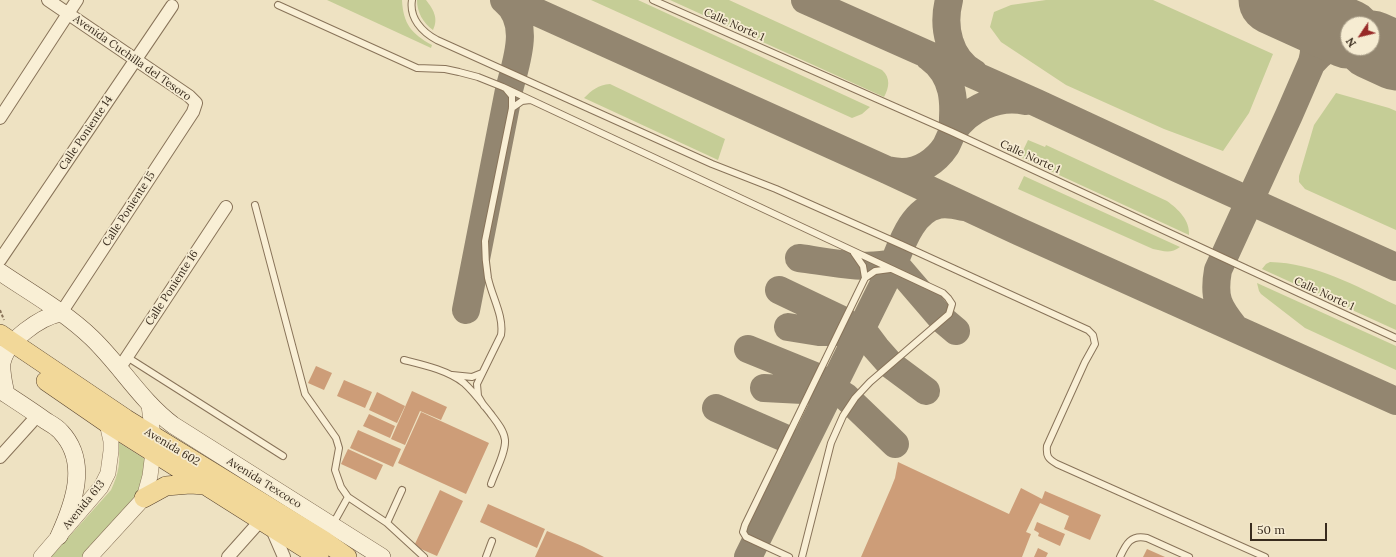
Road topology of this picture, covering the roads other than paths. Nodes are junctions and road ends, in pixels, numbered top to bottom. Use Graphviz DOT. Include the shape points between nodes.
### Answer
graph roads {
  1 [pos="48,0"];
  2 [pos="77,0"];
  3 [pos="412,0"];
  4 [pos="653,0"];
  5 [pos="278,5"];
  6 [pos="172,6"];
  7 [pos="68,13"];
  8 [pos="136,59"];
  9 [pos="503,87"];
  10 [pos="530,100"];
  11 [pos="196,104"];
  12 [pos="512,108"];
  13 [pos="0,118"];
  14 [pos="255,205"];
  15 [pos="226,207"];
  16 [pos="852,251"];
  17 [pos="0,260"];
  18 [pos="891,269"];
  19 [pos="0,272"];
  20 [pos="866,278"];
  21 [pos="60,313"];
  22 [pos="1396,338"];
  23 [pos="5,341"];
  24 [pos="404,360"];
  25 [pos="123,363"];
  26 [pos="482,373"];
  27 [pos="448,374"];
  28 [pos="3,392"];
  29 [pos="149,405"];
  30 [pos="484,406"];
  31 [pos="38,415"];
  32 [pos="107,423"];
  33 [pos="14,442"];
  34 [pos="153,444"];
  35 [pos="0,445"];
  36 [pos="283,456"];
  37 [pos="0,457"];
  38 [pos="491,484"];
  39 [pos="207,486"];
  40 [pos="402,490"];
  41 [pos="348,497"];
  42 [pos="144,498"];
  43 [pos="266,523"];
  44 [pos="387,523"];
  45 [pos="332,526"];
  46 [pos="59,536"];
  47 [pos="492,541"];
  48 [pos="802,555"];
  49 [pos="40,557"];
  50 [pos="90,557"];
  51 [pos="228,557"];
  52 [pos="284,557"];
  53 [pos="319,557"];
  54 [pos="347,557"];
  55 [pos="382,557"];
  56 [pos="424,557"];
  57 [pos="486,557"];
  58 [pos="789,557"];
  59 [pos="798,557"];
  60 [pos="1120,557"];
  61 [pos="1189,557"];
  62 [pos="1264,557"];
  1 -- 7 [label="street, Avenida Cuchilla del Tesoro"];
  2 -- 7 [label="street"];
  3 -- 62 [label="lane" via="413,12 419,27 437,40 1088,330 1096,344 1085,362 1048,446 1047,458"];
  4 -- 22 [label="lane, Calle Norte 1" via="952,132"];
  5 -- 9 [label="lane" via="418,68 459,72"];
  6 -- 8 [label="street, Calle Poniente 14"];
  7 -- 8 [label="street, Avenida Cuchilla del Tesoro"];
  7 -- 13 [label="street"];
  8 -- 11 [label="street, Avenida Cuchilla del Tesoro" via="189,96"];
  8 -- 17 [label="street, Calle Poniente 14"];
  9 -- 10 [label="lane"];
  9 -- 12 [label="lane" via="512,96"];
  10 -- 12 [label="lane" via="522,101"];
  10 -- 16 [label="lane"];
  11 -- 21 [label="street, Calle Poniente 15"];
  12 -- 26 [label="lane" via="485,241 488,275 502,331"];
  14 -- 41 [label="lane" via="306,394 336,438 339,448 334,470"];
  15 -- 25 [label="street, Calle Poniente 16"];
  16 -- 18 [label="lane"];
  16 -- 20 [label="lane" via="862,264"];
  18 -- 20 [label="lane" via="875,271"];
  18 -- 48 [label="lane" via="946,295 952,304 951,311 860,392 843,416 831,444"];
  19 -- 21 [label="main road, Avenida Texcoco"];
  20 -- 58 [label="lane" via="745,525 746,537"];
  21 -- 23 [label="main road" via="51,315"];
  21 -- 25 [label="main road, Avenida Texcoco"];
  23 -- 28 [label="main road" via="2,362"];
  23 -- 32 [label="main road, Avenida 602"];
  23 -- 34 [label="main road, Avenida 602"];
  24 -- 27 [label="lane"];
  25 -- 29 [label="main road, Avenida Texcoco"];
  25 -- 36 [label="lane"];
  26 -- 27 [label="lane" via="466,377"];
  26 -- 30 [label="lane" via="477,384 477,392"];
  27 -- 30 [label="lane" via="464,383"];
  28 -- 31 [label="main road"];
  29 -- 34 [label="street"];
  29 -- 45 [label="main road, Avenida Texcoco" via="181,432"];
  30 -- 38 [label="lane" via="497,423 505,440"];
  31 -- 33 [label="street"];
  31 -- 46 [label="main road" via="60,431 70,445 75,461 77,477 73,499"];
  32 -- 34 [label="main road, Avenida 602"];
  32 -- 46 [label="street, Avenida 613" via="111,441 108,473 101,487"];
  33 -- 35 [label="street"];
  33 -- 37 [label="street"];
  34 -- 39 [label="main road, Avenida 602"];
  34 -- 42 [label="street" via="150,476"];
  34 -- 54 [label="main road, Avenida 602" via="323,540"];
  39 -- 42 [label="main road" via="166,486"];
  39 -- 43 [label="main road, Avenida 602"];
  40 -- 44 [label="lane"];
  41 -- 44 [label="lane"];
  41 -- 45 [label="lane"];
  42 -- 50 [label="street"];
  43 -- 51 [label="street"];
  43 -- 52 [label="street"];
  43 -- 53 [label="main road, Avenida 602"];
  44 -- 56 [label="lane"];
  45 -- 55 [label="main road, Avenida Texcoco"];
  46 -- 49 [label="street, Avenida 613"];
  47 -- 57 [label="lane"];
  48 -- 59 [label="lane"];
  60 -- 61 [label="lane" via="1128,542 1141,537"];
}
